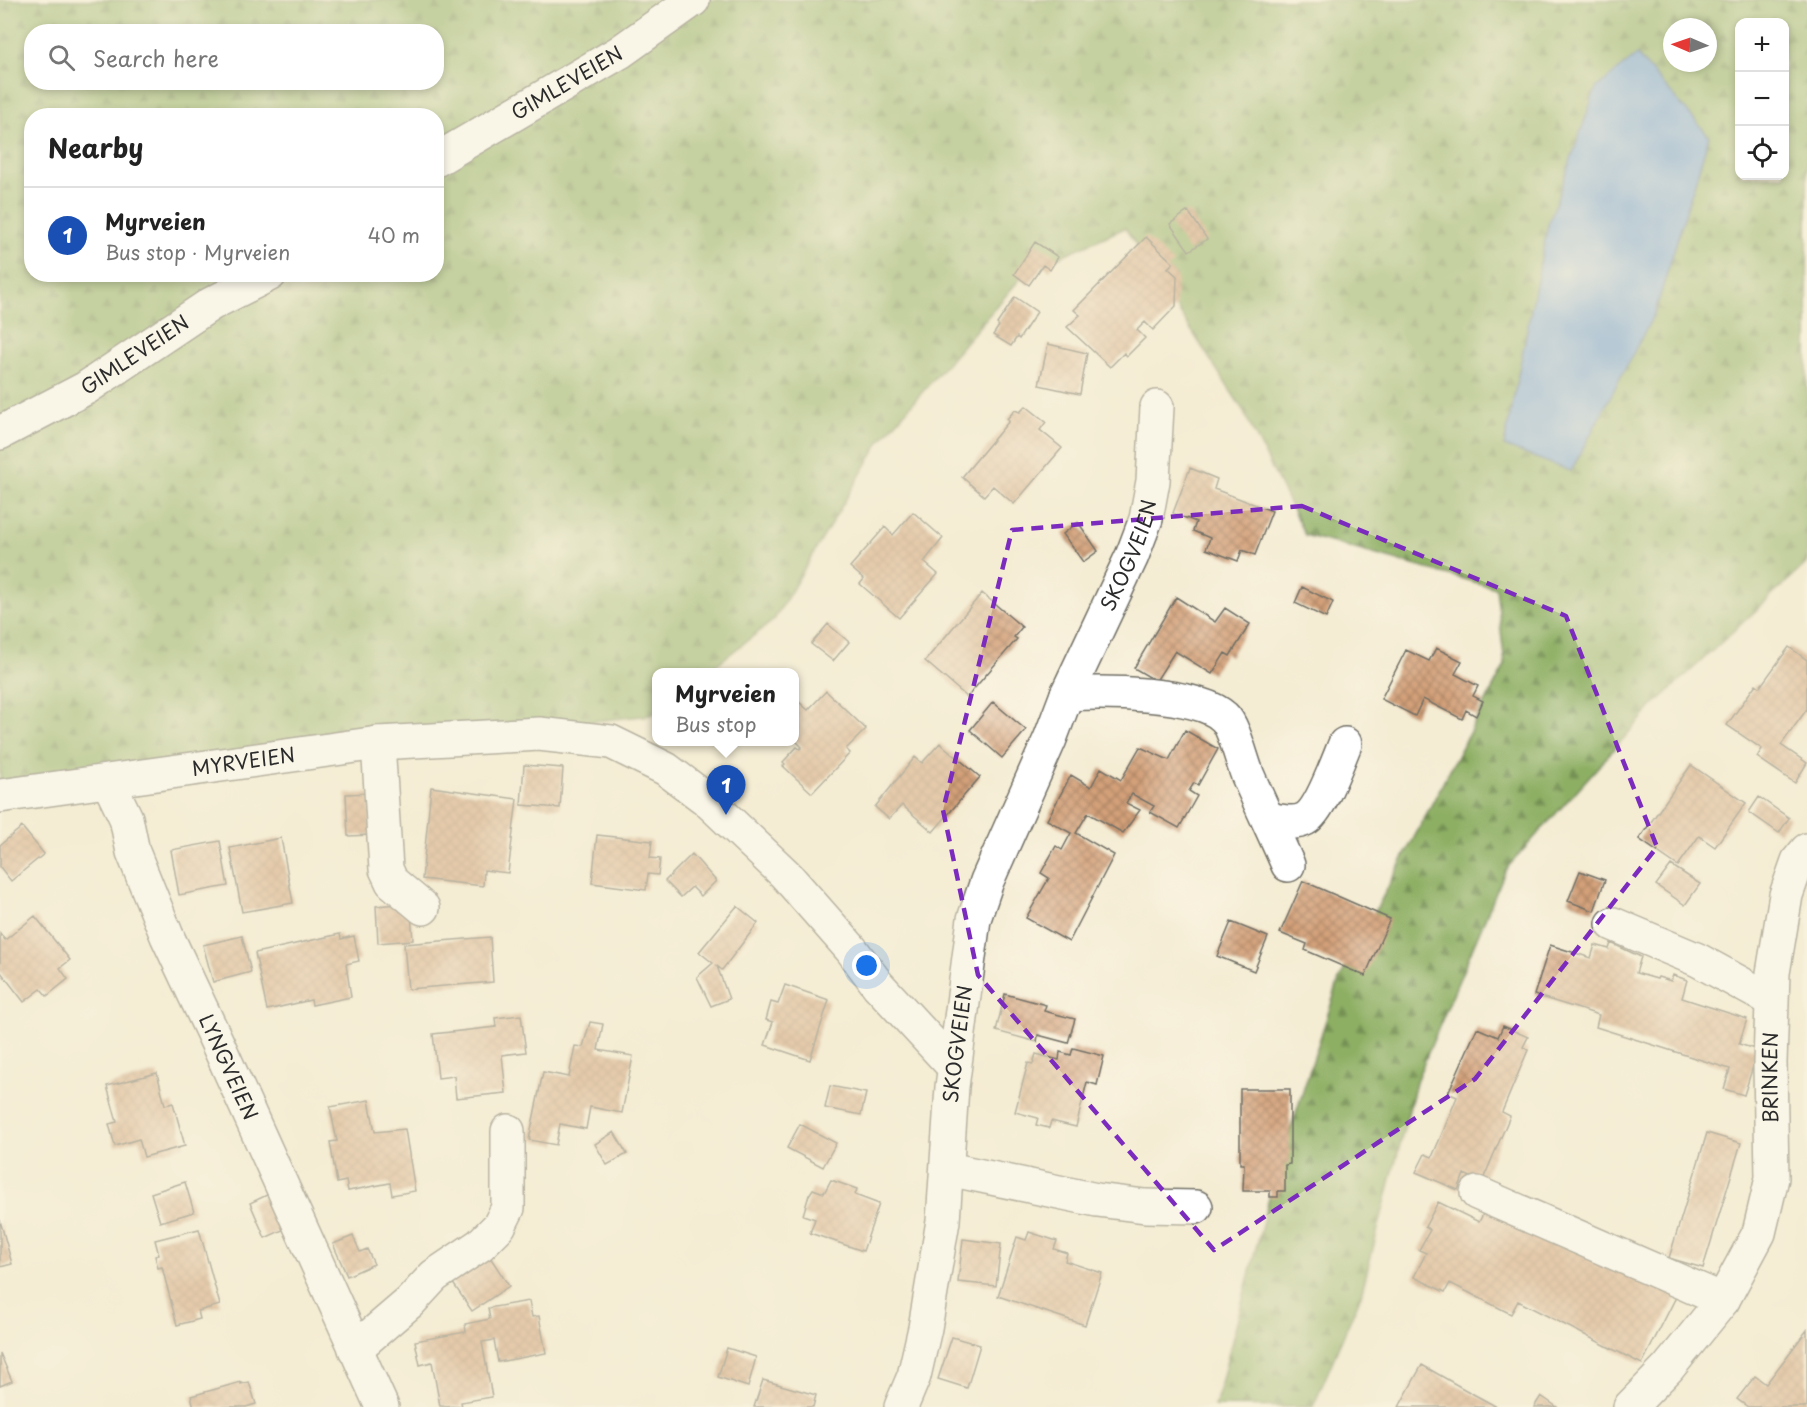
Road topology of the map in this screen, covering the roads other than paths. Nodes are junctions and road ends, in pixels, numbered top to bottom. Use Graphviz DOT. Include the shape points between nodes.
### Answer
graph roads {
  1 [pos="693,0"];
  2 [pos="444,155"];
  3 [pos="254,282"];
  4 [pos="1157,407"];
  5 [pos="0,433"];
  6 [pos="1067,694"];
  7 [pos="378,743"];
  8 [pos="1346,744"];
  9 [pos="110,783"];
  10 [pos="0,796"];
  11 [pos="1268,819"];
  12 [pos="1807,850"];
  13 [pos="1288,865"];
  14 [pos="423,908"];
  15 [pos="1613,924"];
  16 [pos="1771,1000"];
  17 [pos="954,1067"];
  18 [pos="508,1131"];
  19 [pos="948,1169"];
  20 [pos="1478,1193"];
  21 [pos="1196,1207"];
  22 [pos="1723,1300"];
  23 [pos="355,1349"];
  24 [pos="382,1407"];
  25 [pos="901,1407"];
  26 [pos="1630,1407"];
  1 -- 2 [label="street, GIMLEVEIEN" via="620,52"];
  3 -- 5 [label="street, GIMLEVEIEN" via="211,304 86,388"];
  4 -- 6 [label="street, SKOGVEIEN" via="1153,481 1146,519"];
  6 -- 11 [label="street" via="1100,692 1204,704 1226,718"];
  6 -- 17 [label="street, SKOGVEIEN" via="974,919"];
  7 -- 9 [label="street, MYRVEIEN"];
  7 -- 14 [label="street" via="386,870 398,888"];
  7 -- 17 [label="street, MYRVEIEN" via="539,734 583,737 610,742 666,769 706,799 785,874 878,985"];
  8 -- 11 [label="street" via="1307,819 1293,823"];
  9 -- 10 [label="street, MYRVEIEN"];
  9 -- 23 [label="street, LYNGVEIEN" via="166,936"];
  11 -- 13 [label="street"];
  12 -- 16 [label="street, BRINKEN" via="1798,861 1786,895"];
  15 -- 16 [label="street" via="1698,960"];
  16 -- 22 [label="street, BRINKEN" via="1770,1187 1759,1233"];
  17 -- 19 [label="street, SKOGVEIEN"];
  18 -- 23 [label="street" via="508,1208 499,1226 480,1245 434,1276"];
  19 -- 21 [label="street" via="1097,1200"];
  19 -- 25 [label="street, SKOGVEIEN" via="926,1328 914,1376"];
  20 -- 22 [label="street"];
  22 -- 26 [label="street, BRINKEN" via="1668,1368"];
  23 -- 24 [label="street, LYNGVEIEN"];
}
